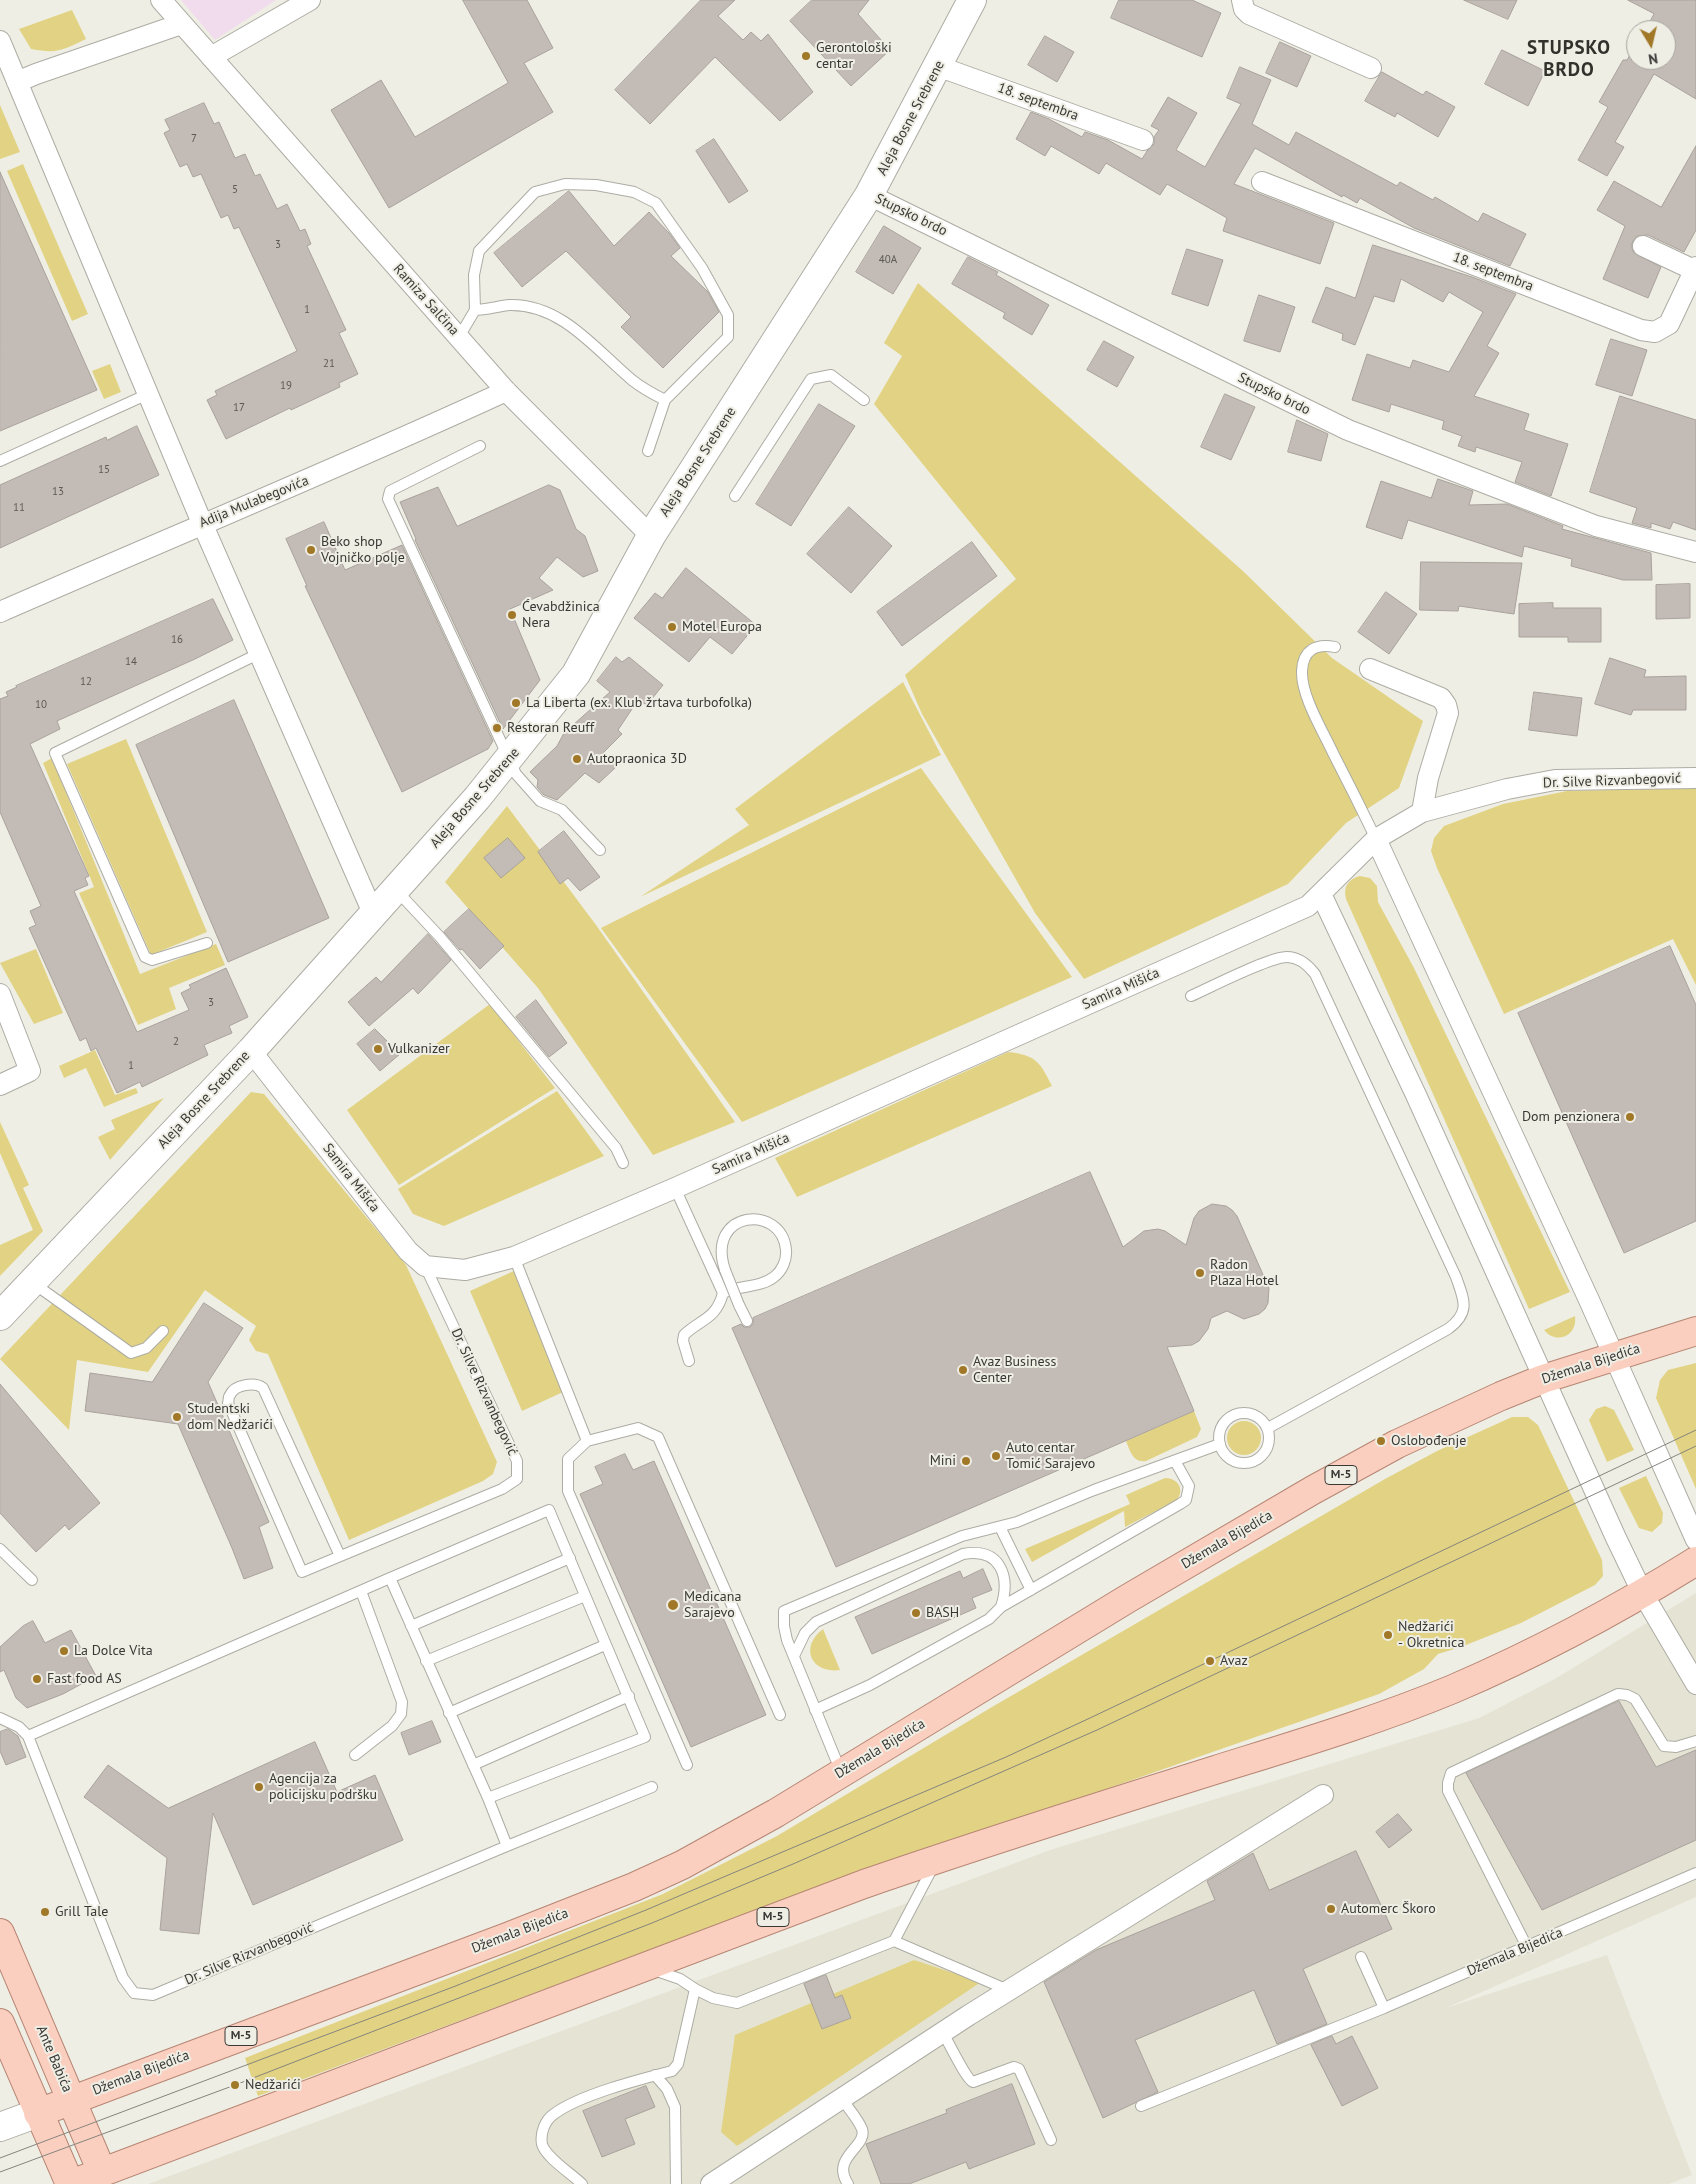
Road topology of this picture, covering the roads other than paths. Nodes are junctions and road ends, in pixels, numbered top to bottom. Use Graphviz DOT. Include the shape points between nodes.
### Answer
graph roads {
  1 [pos="161,0"];
  2 [pos="310,0"];
  3 [pos="972,0"];
  4 [pos="1242,0"];
  5 [pos="181,24"];
  6 [pos="0,41"];
  7 [pos="211,57"];
  8 [pos="1371,68"];
  9 [pos="934,74"];
  10 [pos="17,82"];
  11 [pos="1143,140"];
  12 [pos="1262,182"];
  13 [pos="869,195"];
  14 [pos="1643,246"];
  15 [pos="1695,269"];
  16 [pos="476,310"];
  17 [pos="459,337"];
  18 [pos="506,391"];
  19 [pos="148,394"];
  20 [pos="664,400"];
  21 [pos="864,400"];
  22 [pos="480,446"];
  23 [pos="648,451"];
  24 [pos="0,461"];
  25 [pos="735,496"];
  26 [pos="202,523"];
  27 [pos="651,536"];
  28 [pos="1696,552"];
  29 [pos="0,612"];
  30 [pos="1335,647"];
  31 [pos="260,653"];
  32 [pos="1370,669"];
  33 [pos="509,760"];
  34 [pos="1696,778"];
  35 [pos="1422,812"];
  36 [pos="1376,839"];
  37 [pos="600,850"];
  38 [pos="395,889"];
  39 [pos="1321,894"];
  40 [pos="373,913"];
  41 [pos="207,943"];
  42 [pos="0,994"];
  43 [pos="1191,996"];
  44 [pos="251,1051"];
  45 [pos="0,1085"];
  46 [pos="623,1163"];
  47 [pos="676,1188"];
  48 [pos="514,1256"];
  49 [pos="425,1266"];
  50 [pos="32,1283"];
  51 [pos="723,1293"];
  52 [pos="0,1316"];
  53 [pos="747,1321"];
  54 [pos="163,1331"];
  55 [pos="1696,1331"];
  56 [pos="1614,1356"];
  57 [pos="689,1361"];
  58 [pos="1543,1379"];
  59 [pos="1268,1428"];
  60 [pos="587,1441"];
  61 [pos="1220,1444"];
  62 [pos="1175,1461"];
  63 [pos="1000,1527"];
  64 [pos="1696,1540"];
  65 [pos="0,1550"];
  66 [pos="340,1556"];
  67 [pos="570,1558"];
  68 [pos="1696,1561"];
  69 [pos="390,1578"];
  70 [pos="32,1580"];
  71 [pos="1031,1590"];
  72 [pos="361,1591"];
  73 [pos="1643,1594"];
  74 [pos="585,1596"];
  75 [pos="1001,1608"];
  76 [pos="411,1626"];
  77 [pos="605,1645"];
  78 [pos="794,1656"];
  79 [pos="426,1661"];
  80 [pos="1696,1684"];
  81 [pos="629,1696"];
  82 [pos="814,1710"];
  83 [pos="449,1713"];
  84 [pos="780,1715"];
  85 [pos="0,1718"];
  86 [pos="28,1736"];
  87 [pos="1696,1741"];
  88 [pos="356,1755"];
  89 [pos="473,1764"];
  90 [pos="688,1765"];
  91 [pos="841,1773"];
  92 [pos="652,1787"];
  93 [pos="1323,1795"];
  94 [pos="488,1798"];
  95 [pos="507,1846"];
  96 [pos="938,1858"];
  97 [pos="1696,1873"];
  98 [pos="0,1933"];
  99 [pos="894,1941"];
  100 [pos="1526,1947"];
  101 [pos="1361,1957"];
  102 [pos="643,1967"];
  103 [pos="695,1989"];
  104 [pos="1009,1990"];
  105 [pos="1384,2008"];
  106 [pos="0,2023"];
  107 [pos="943,2033"];
  108 [pos="655,2076"];
  109 [pos="842,2099"];
  110 [pos="71,2100"];
  111 [pos="1141,2106"];
  112 [pos="38,2113"];
  113 [pos="0,2127"];
  114 [pos="1051,2140"];
  115 [pos="105,2178"];
  116 [pos="71,2184"];
  117 [pos="582,2184"];
  118 [pos="676,2184"];
  119 [pos="711,2184"];
  120 [pos="848,2184"];
  1 -- 5 [label="street, Ramiza Salčina"];
  2 -- 7 [label="street"];
  3 -- 9 [label="street, Aleja Bosne Srebrene"];
  4 -- 8 [label="street" via="1249,14"];
  5 -- 7 [label="street, Ramiza Salčina"];
  5 -- 10 [label="street"];
  6 -- 10 [label="street"];
  7 -- 17 [label="street, Ramiza Salčina"];
  9 -- 11 [label="street, 18. septembra" via="943,68"];
  9 -- 13 [label="street, Aleja Bosne Srebrene"];
  10 -- 19 [label="street"];
  12 -- 15 [label="street, 18. septembra" via="1641,330 1656,332 1670,324"];
  13 -- 27 [label="street, Aleja Bosne Srebrene"];
  13 -- 28 [label="street, Stupsko brdo" via="1348,430 1596,526"];
  14 -- 15 [label="street, 18. septembra"];
  16 -- 17 [label="lane"];
  16 -- 20 [label="lane" via="510,305 555,316 578,331 632,381"];
  16 -- 20 [label="lane" via="474,275 479,250 536,192 565,184 596,185 634,192 656,203 702,268 728,315 728,337"];
  17 -- 18 [label="street, Ramiza Salčina"];
  18 -- 26 [label="street, Adija Mulabegovića"];
  18 -- 27 [label="street, Ramiza Salčina"];
  19 -- 24 [label="lane"];
  19 -- 26 [label="street"];
  20 -- 23 [label="lane"];
  21 -- 25 [label="lane" via="831,375 811,379"];
  22 -- 33 [label="lane" via="390,491 388,495"];
  26 -- 29 [label="street, Adija Mulabegovića"];
  26 -- 31 [label="street"];
  27 -- 33 [label="street, Aleja Bosne Srebrene" via="576,674"];
  30 -- 36 [label="lane" via="1323,644 1306,654 1303,679 1310,702"];
  31 -- 40 [label="street"];
  31 -- 41 [label="lane" via="55,753 145,957 152,960"];
  32 -- 35 [label="street" via="1442,698 1446,705 1448,712 1428,778"];
  33 -- 37 [label="lane" via="516,774 540,801 562,810"];
  33 -- 38 [label="street, Aleja Bosne Srebrene"];
  34 -- 35 [label="street, Dr. Silve Rizvanbegović" via="1555,780"];
  35 -- 36 [label="street, Dr. Silve Rizvanbegović"];
  36 -- 39 [label="street, Dr. Silve Rizvanbegović"];
  36 -- 56 [label="street"];
  38 -- 40 [label="street, Aleja Bosne Srebrene"];
  38 -- 46 [label="lane" via="459,959 616,1148"];
  39 -- 47 [label="street, Samira Mišića" via="1308,906"];
  39 -- 58 [label="street" via="1420,1104"];
  40 -- 44 [label="street, Aleja Bosne Srebrene"];
  42 -- 45 [label="street" via="30,1071"];
  43 -- 59 [label="lane" via="1275,959 1295,958 1310,967 1456,1277 1464,1302 1461,1317 1448,1329"];
  44 -- 49 [label="street, Samira Mišića" via="408,1252"];
  44 -- 50 [label="street, Aleja Bosne Srebrene"];
  47 -- 48 [label="street, Samira Mišića"];
  47 -- 51 [label="lane"];
  48 -- 49 [label="street, Samira Mišića" via="465,1270"];
  48 -- 60 [label="lane"];
  49 -- 66 [label="lane, Dr. Silve Rizvanbegović" via="517,1461 517,1479 502,1489"];
  50 -- 52 [label="street, Aleja Bosne Srebrene"];
  50 -- 54 [label="lane" via="131,1353 146,1348"];
  51 -- 53 [label="lane, bridge" via="740,1286 760,1284 776,1276 781,1269 786,1252 782,1236 770,1223 753,1219 736,1224 729,1229 721,1244 720,1254 725,1270 740,1305"];
  51 -- 57 [label="lane" via="720,1305 712,1314 684,1335"];
  55 -- 56 [label="main road, Džemala Bijedića / M-5"];
  56 -- 58 [label="main road, Džemala Bijedića / M-5"];
  56 -- 64 [label="street"];
  58 -- 73 [label="street"];
  58 -- 91 [label="main road, Džemala Bijedića / M-5" via="1397,1444 1313,1490"];
  59 -- 61 [label="lane" via="1259,1417 1240,1413 1223,1424"];
  59 -- 61 [label="lane" via="1267,1450 1249,1463 1234,1461"];
  60 -- 84 [label="lane" via="638,1428 658,1437"];
  60 -- 90 [label="lane" via="568,1459 568,1491"];
  61 -- 62 [label="lane"];
  62 -- 63 [label="lane"];
  62 -- 71 [label="lane" via="1189,1486 1186,1500"];
  63 -- 71 [label="lane"];
  63 -- 78 [label="lane" via="962,1536 784,1611 784,1626"];
  65 -- 70 [label="lane"];
  66 -- 66 [label="lane, Dr. Silve Rizvanbegović" via="263,1388 252,1384 235,1389 228,1403 302,1572"];
  67 -- 69 [label="lane" via="549,1510"];
  67 -- 74 [label="lane"];
  67 -- 76 [label="lane"];
  68 -- 73 [label="main road, M-5"];
  69 -- 72 [label="lane"];
  69 -- 76 [label="lane"];
  71 -- 75 [label="lane"];
  72 -- 86 [label="lane"];
  72 -- 88 [label="lane" via="402,1702 401,1714 392,1726"];
  73 -- 80 [label="street"];
  73 -- 96 [label="main road, M-5" via="1474,1679 1382,1716"];
  74 -- 77 [label="lane"];
  74 -- 79 [label="lane"];
  75 -- 78 [label="lane" via="1005,1595 1000,1565 991,1556 977,1551 963,1554 816,1622 805,1632"];
  75 -- 82 [label="lane" via="989,1619 870,1685"];
  76 -- 79 [label="lane"];
  77 -- 81 [label="lane"];
  77 -- 83 [label="lane"];
  78 -- 82 [label="lane"];
  79 -- 83 [label="lane"];
  81 -- 89 [label="lane"];
  81 -- 94 [label="lane" via="645,1737"];
  82 -- 91 [label="lane"];
  83 -- 89 [label="lane"];
  85 -- 86 [label="lane" via="19,1727"];
  86 -- 95 [label="lane, Dr. Silve Rizvanbegović" via="123,1978 134,1993 153,1995"];
  87 -- 100 [label="lane" via="1676,1747 1664,1746 1635,1699 1618,1694 1451,1773 1448,1791"];
  89 -- 94 [label="lane"];
  91 -- 110 [label="main road, Džemala Bijedića / M-5" via="734,1838 634,1887"];
  92 -- 95 [label="lane, Dr. Silve Rizvanbegović"];
  93 -- 104 [label="street"];
  94 -- 95 [label="lane"];
  96 -- 99 [label="lane"];
  96 -- 102 [label="main road, M-5"];
  97 -- 100 [label="lane, Džemala Bijedića"];
  98 -- 110 [label="main road, Ante Babića"];
  99 -- 103 [label="lane" via="737,2003 713,1998"];
  99 -- 104 [label="lane"];
  100 -- 105 [label="lane, Džemala Bijedića"];
  101 -- 105 [label="lane"];
  102 -- 103 [label="lane" via="680,1979"];
  102 -- 115 [label="main road, M-5"];
  103 -- 108 [label="lane" via="678,2064 672,2071"];
  104 -- 107 [label="street"];
  105 -- 111 [label="lane, Džemala Bijedića"];
  106 -- 112 [label="main road, M-5"];
  107 -- 109 [label="street"];
  107 -- 114 [label="lane" via="967,2079 973,2082 1014,2067 1019,2069"];
  108 -- 117 [label="lane" via="576,2102 553,2114 542,2128 542,2145 551,2158"];
  108 -- 118 [label="lane" via="667,2089 675,2107"];
  109 -- 119 [label="street"];
  109 -- 120 [label="lane" via="862,2129 862,2136 843,2164 842,2172"];
  110 -- 112 [label="main road, Džemala Bijedića / M-5"];
  110 -- 115 [label="main road, Ante Babića"];
  112 -- 113 [label="street"];
  112 -- 116 [label="main road, M-5"];
  115 -- 116 [label="main road, M-5"];
}
